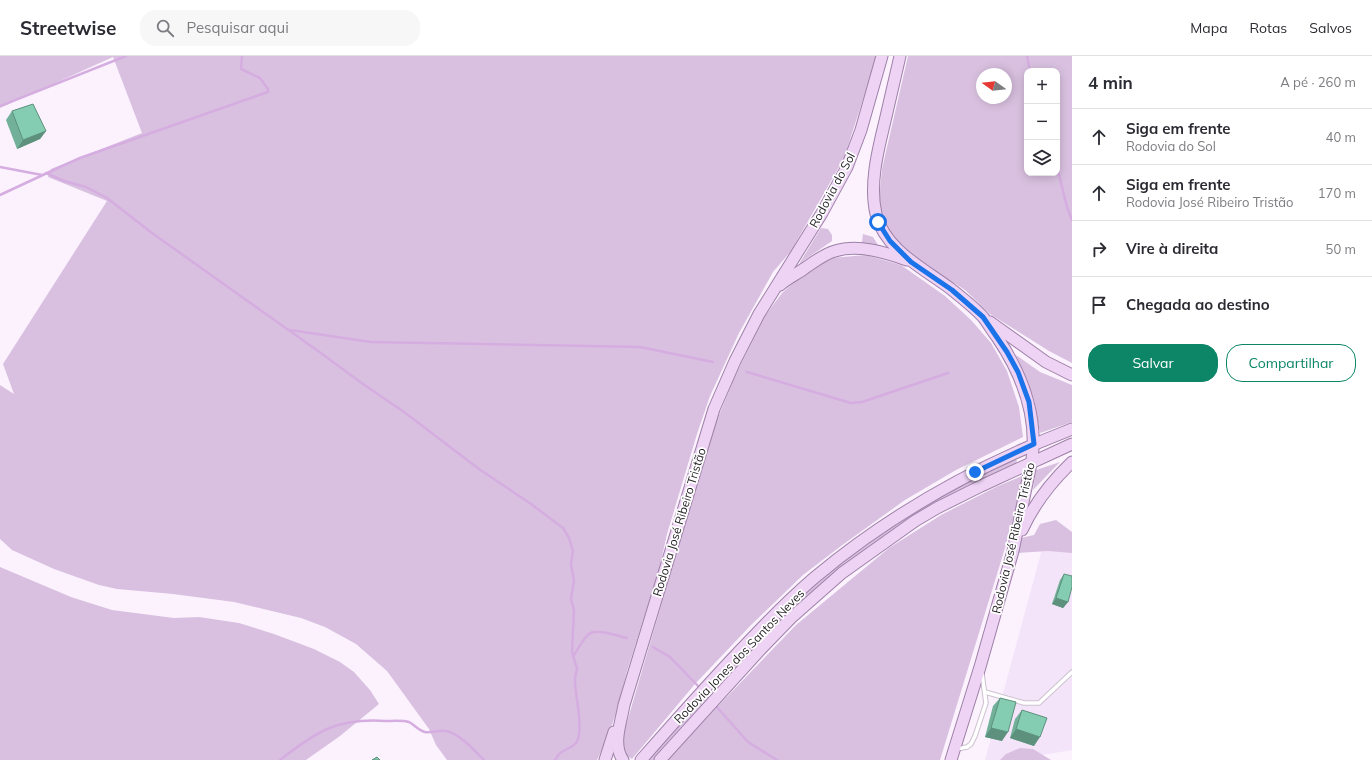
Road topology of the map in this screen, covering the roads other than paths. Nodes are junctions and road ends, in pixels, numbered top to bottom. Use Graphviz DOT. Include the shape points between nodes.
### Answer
graph roads {
  1 [pos="882,56"];
  2 [pos="900,56"];
  3 [pos="911,262"];
  4 [pos="772,293"];
  5 [pos="983,317"];
  6 [pos="1072,374"];
  7 [pos="1072,429"];
  8 [pos="1034,444"];
  9 [pos="1072,444"];
  10 [pos="1032,462"];
  11 [pos="1072,462"];
  12 [pos="1013,551"];
  13 [pos="980,667"];
  14 [pos="1072,672"];
  15 [pos="985,692"];
  16 [pos="624,705"];
  17 [pos="952,757"];
  18 [pos="605,760"];
  19 [pos="624,760"];
  20 [pos="641,760"];
  21 [pos="660,760"];
  1 -- 4 [label="main road, Rodovia do Sol" via="861,130 847,167 822,213"];
  2 -- 3 [label="main road" via="876,159 874,202 878,222 885,234"];
  3 -- 4 [label="main road" via="868,250 849,248 834,251 789,278"];
  3 -- 5 [label="main road, Rodovia José Ribeiro Tristão" via="952,290"];
  4 -- 16 [label="main road, Rodovia José Ribeiro Tristão" via="735,361 714,409"];
  5 -- 6 [label="main road" via="1046,362"];
  5 -- 8 [label="main road, Rodovia José Ribeiro Tristão" via="1018,372 1029,402"];
  7 -- 8 [label="main road, Rodovia Jones dos Santos Neves"];
  8 -- 10 [label="main road, Rodovia José Ribeiro Tristão"];
  8 -- 20 [label="main road, Rodovia Jones dos Santos Neves" via="931,496 884,525 835,561 782,607"];
  9 -- 10 [label="main road, Rodovia Jones dos Santos Neves"];
  10 -- 12 [label="main road, Rodovia José Ribeiro Tristão"];
  10 -- 21 [label="main road, Rodovia Jones dos Santos Neves" via="915,521 842,573 791,618"];
  11 -- 12 [label="main road" via="1049,486 1027,518"];
  12 -- 13 [label="main road, Rodovia José Ribeiro Tristão"];
  13 -- 15 [label="lane"];
  13 -- 17 [label="main road, Rodovia José Ribeiro Tristão"];
  14 -- 15 [label="lane" via="1039,703 1024,703"];
  15 -- 17 [label="lane" via="985,705 973,741"];
  16 -- 18 [label="main road"];
  16 -- 19 [label="main road, Rodovia José Ribeiro Tristão" via="617,743 619,754"];
}
